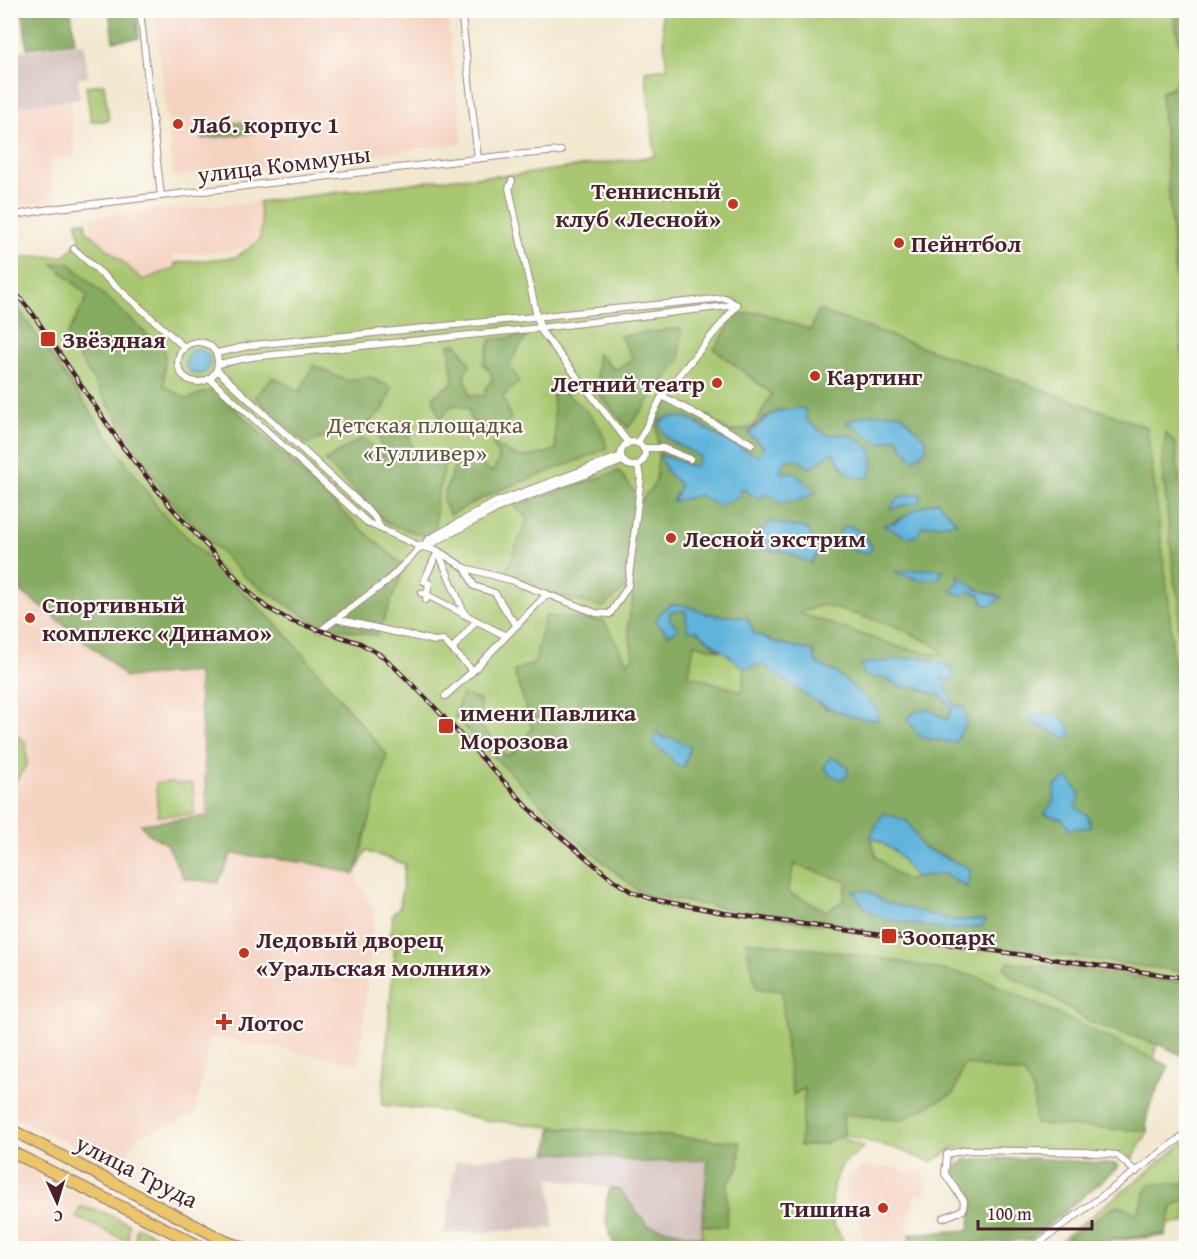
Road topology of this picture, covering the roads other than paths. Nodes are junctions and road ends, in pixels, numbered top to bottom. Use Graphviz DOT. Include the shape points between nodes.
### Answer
graph roads {
  1 [pos="140,10"];
  2 [pos="461,10"];
  3 [pos="561,151"];
  4 [pos="478,159"];
  5 [pos="512,181"];
  6 [pos="161,196"];
  7 [pos="10,216"];
  8 [pos="74,249"];
  9 [pos="737,305"];
  10 [pos="537,317"];
  11 [pos="540,328"];
  12 [pos="184,347"];
  13 [pos="217,353"];
  14 [pos="218,367"];
  15 [pos="210,379"];
  16 [pos="662,396"];
  17 [pos="628,442"];
  18 [pos="752,444"];
  19 [pos="641,446"];
  20 [pos="622,459"];
  21 [pos="690,459"];
  22 [pos="637,465"];
  23 [pos="380,527"];
  24 [pos="419,546"];
  25 [pos="438,551"];
  26 [pos="465,568"];
  27 [pos="547,594"];
  28 [pos="465,615"];
  29 [pos="336,619"];
  30 [pos="476,621"];
  31 [pos="517,625"];
  32 [pos="320,631"];
  33 [pos="506,636"];
  34 [pos="452,649"];
  35 [pos="473,671"];
  36 [pos="445,696"];
  37 [pos="10,1129"];
  38 [pos="1186,1134"];
  39 [pos="38,1143"];
  40 [pos="10,1151"];
  41 [pos="29,1161"];
  42 [pos="1136,1172"];
  43 [pos="943,1218"];
  44 [pos="204,1248"];
  45 [pos="245,1248"];
  46 [pos="1032,1248"];
  1 -- 6 [label="street"];
  2 -- 4 [label="street"];
  3 -- 4 [label="street, улица Коммуны"];
  4 -- 6 [label="street, улица Коммуны"];
  5 -- 10 [label="street" via="509,188"];
  6 -- 7 [label="street, улица Коммуны"];
  8 -- 12 [label="street"];
  9 -- 10 [label="street" via="725,298"];
  9 -- 11 [label="street"];
  9 -- 16 [label="street"];
  10 -- 11 [label="street"];
  10 -- 13 [label="street" via="253,345"];
  11 -- 14 [label="street" via="252,357"];
  11 -- 17 [label="street"];
  12 -- 13 [label="street" via="202,342"];
  12 -- 15 [label="street" via="178,359 180,372 190,381"];
  13 -- 14 [label="street"];
  14 -- 15 [label="street"];
  14 -- 23 [label="street" via="374,516"];
  15 -- 23 [label="street" via="368,523"];
  16 -- 18 [label="street"];
  16 -- 19 [label="street"];
  17 -- 19 [label="street"];
  17 -- 20 [label="street" via="621,449"];
  19 -- 21 [label="street" via="663,448"];
  19 -- 22 [label="street" via="643,460"];
  20 -- 22 [label="street"];
  20 -- 24 [label="street" via="496,502"];
  22 -- 27 [label="street" via="641,477 628,585 610,614 596,613"];
  23 -- 24 [label="street"];
  24 -- 25 [label="street"];
  24 -- 29 [label="street" via="386,582"];
  25 -- 26 [label="street"];
  25 -- 28 [label="street"];
  25 -- 28 [label="street" via="424,581 429,583 425,596"];
  26 -- 27 [label="street"];
  26 -- 31 [label="street" via="474,586 495,593"];
  27 -- 31 [label="street"];
  28 -- 30 [label="street"];
  29 -- 32 [label="street"];
  29 -- 34 [label="street" via="443,640"];
  30 -- 33 [label="street"];
  30 -- 34 [label="street"];
  31 -- 33 [label="street"];
  33 -- 35 [label="street"];
  34 -- 35 [label="street"];
  35 -- 36 [label="street"];
  37 -- 39 [label="main road, улица Труда"];
  38 -- 42 [label="street"];
  39 -- 41 [label="main road"];
  39 -- 45 [label="main road, улица Труда"];
  40 -- 41 [label="main road, улица Труда"];
  41 -- 44 [label="main road, улица Труда"];
  42 -- 43 [label="street" via="1117,1155 955,1151 947,1154 945,1174 964,1201 963,1210"];
  42 -- 46 [label="street"];
}
